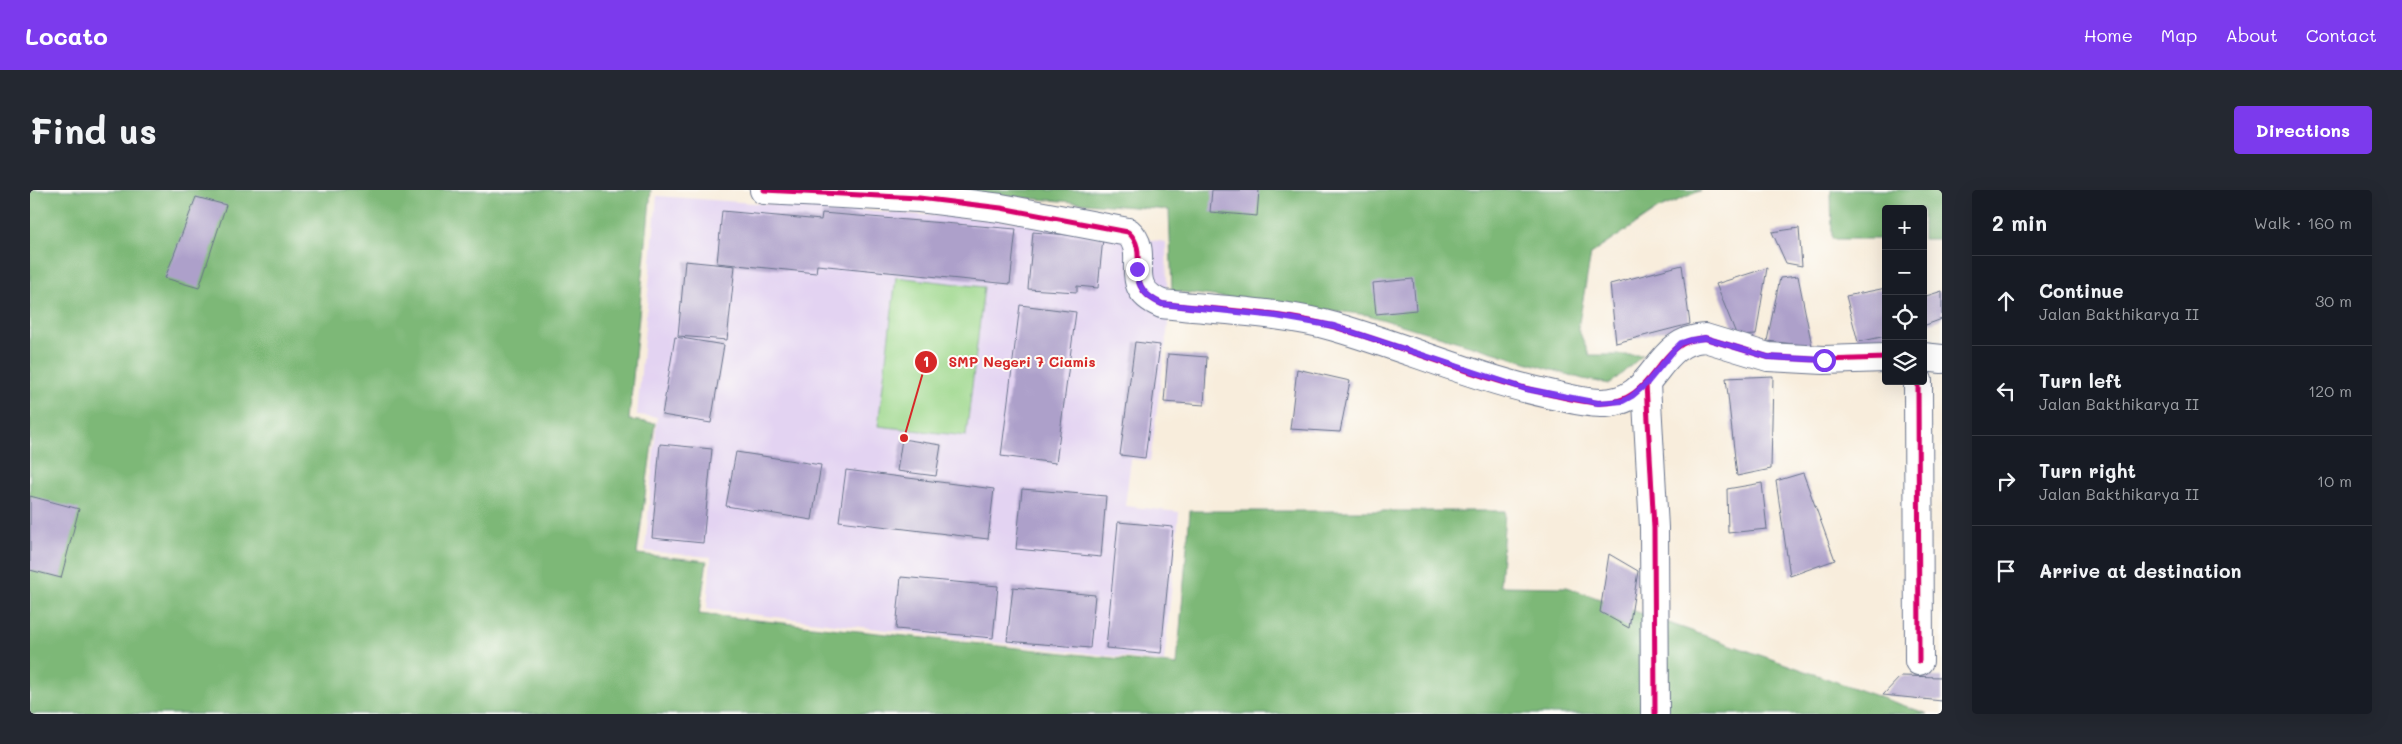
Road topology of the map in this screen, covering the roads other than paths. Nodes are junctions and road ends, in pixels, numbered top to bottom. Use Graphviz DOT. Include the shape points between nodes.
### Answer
graph roads {
  1 [pos="764,190"];
  2 [pos="1927,357"];
  3 [pos="1882,358"];
  4 [pos="1942,359"];
  5 [pos="1646,384"];
  6 [pos="1918,385"];
  7 [pos="1918,661"];
  8 [pos="1655,714"];
  1 -- 5 [label="street" via="919,198 1019,211 1128,232 1136,244 1140,287 1162,304 1276,316 1334,326 1526,389 1586,402 1623,401"];
  2 -- 4 [label="street"];
  3 -- 5 [label="street" via="1768,357 1705,338 1686,341 1677,347"];
  5 -- 8 [label="street" via="1654,528"];
  6 -- 7 [label="street"];
}
